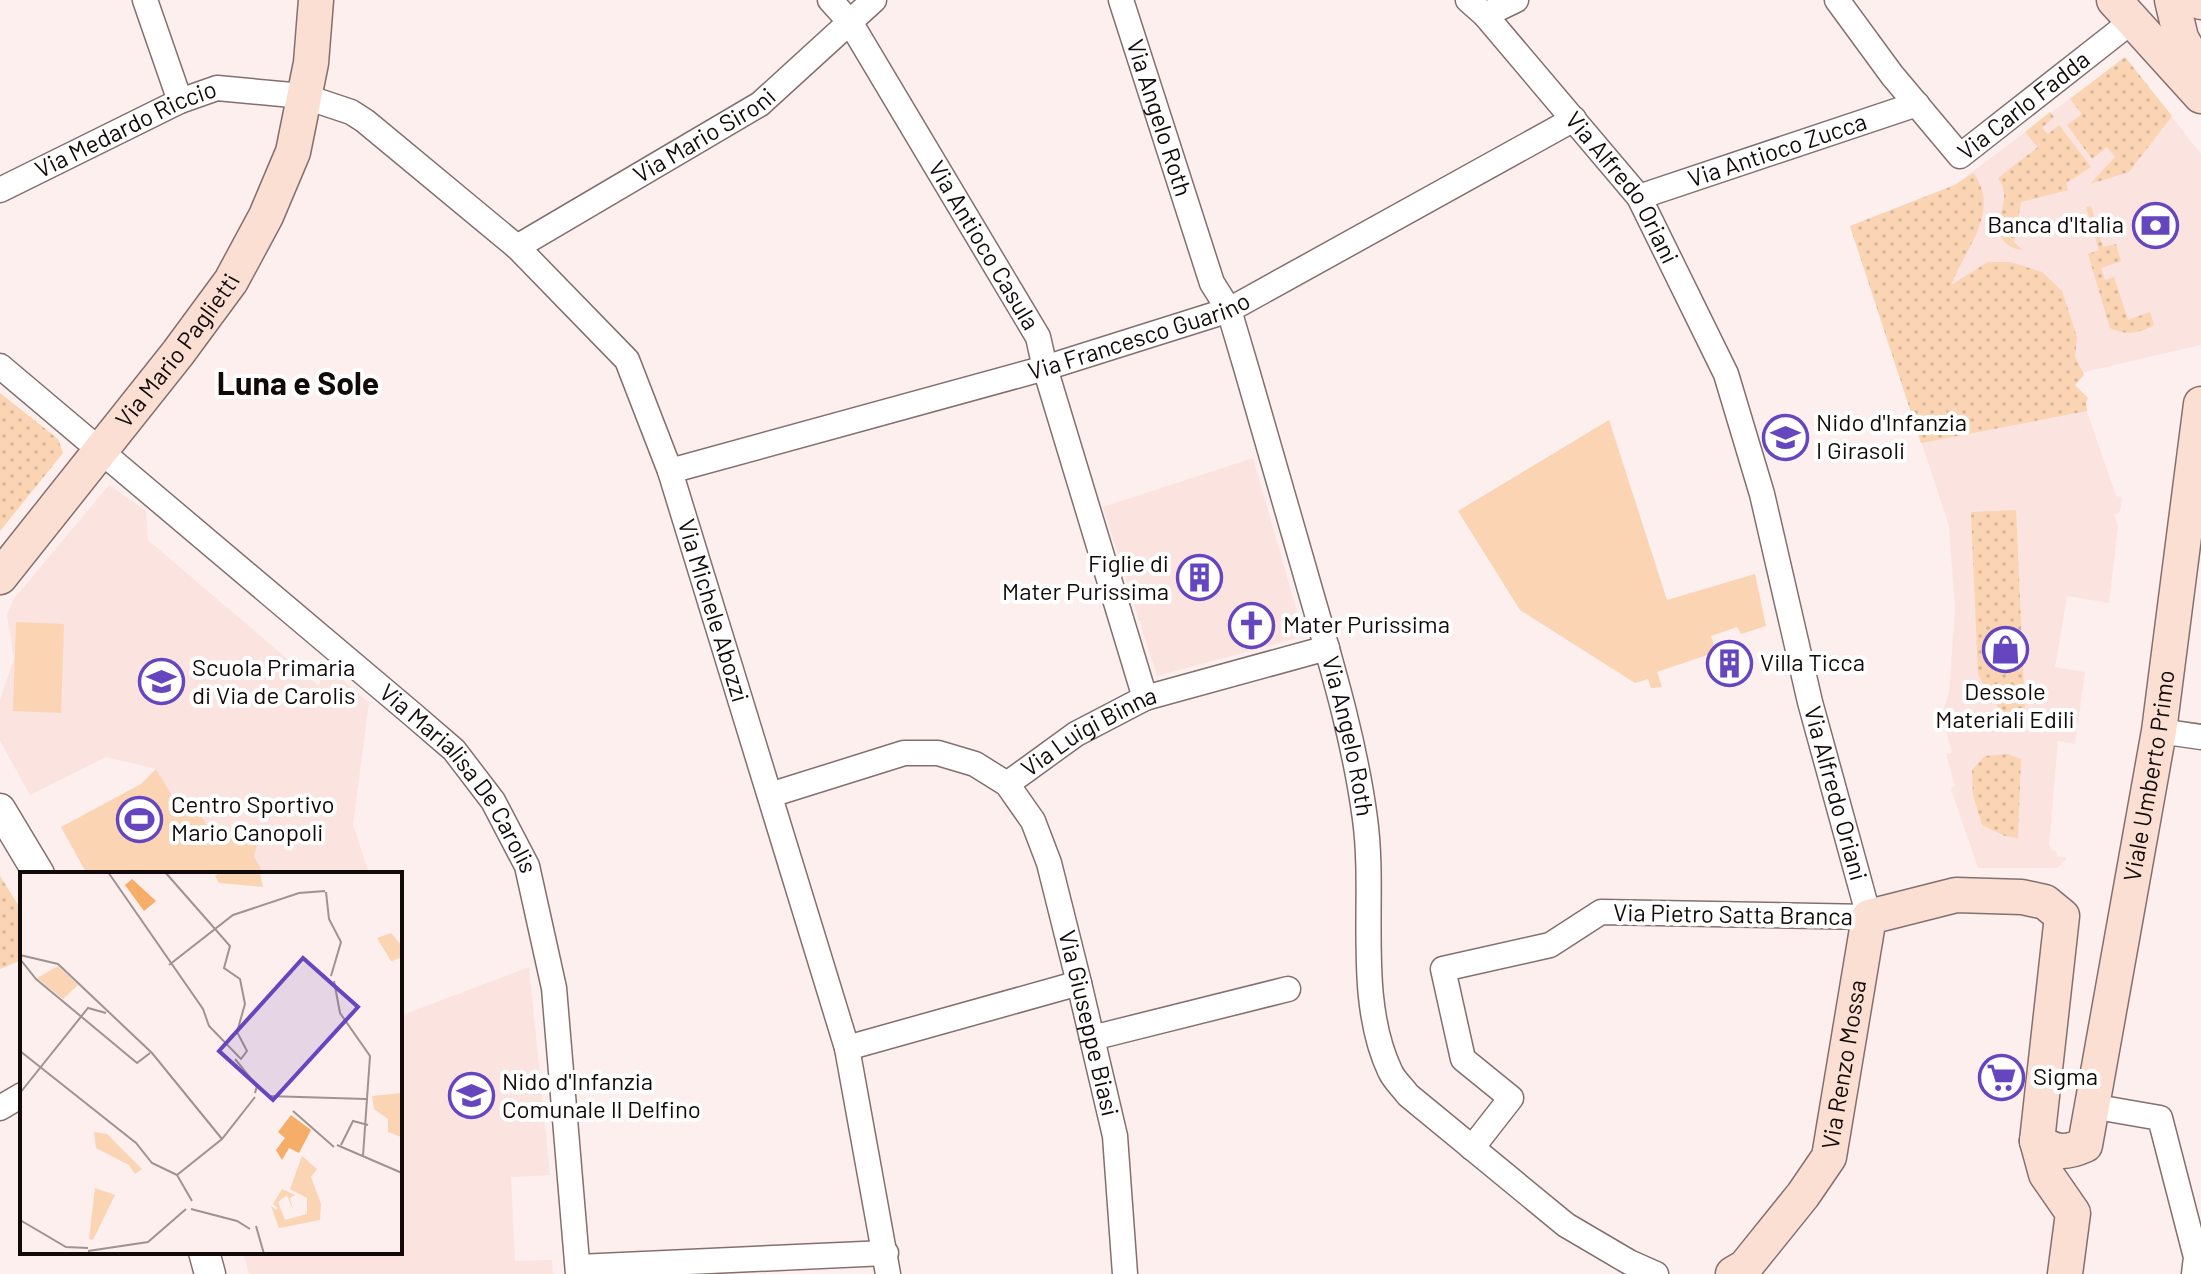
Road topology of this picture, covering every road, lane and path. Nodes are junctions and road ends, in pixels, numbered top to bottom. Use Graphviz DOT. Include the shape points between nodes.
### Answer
graph roads {
  1 [pos="145,0"];
  2 [pos="316,0"];
  3 [pos="830,0"];
  4 [pos="874,0"];
  5 [pos="1121,0"];
  6 [pos="1516,0"];
  7 [pos="1837,0"];
  8 [pos="2172,0"];
  9 [pos="1476,8"];
  10 [pos="2123,11"];
  11 [pos="850,22"];
  12 [pos="2201,74"];
  13 [pos="303,96"];
  14 [pos="2201,96"];
  15 [pos="180,101"];
  16 [pos="1917,104"];
  17 [pos="1574,119"];
  18 [pos="0,190"];
  19 [pos="1639,197"];
  20 [pos="517,247"];
  21 [pos="1229,310"];
  22 [pos="0,366"];
  23 [pos="1045,368"];
  24 [pos="2201,404"];
  25 [pos="100,448"];
  26 [pos="670,471"];
  27 [pos="0,577"];
  28 [pos="1327,648"];
  29 [pos="1145,698"];
  30 [pos="2159,731"];
  31 [pos="2201,737"];
  32 [pos="1007,784"];
  33 [pos="770,795"];
  34 [pos="0,809"];
  35 [pos="38,872"];
  36 [pos="1869,917"];
  37 [pos="1079,983"];
  38 [pos="1288,989"];
  39 [pos="1092,1038"];
  40 [pos="847,1048"];
  41 [pos="20,1096"];
  42 [pos="2091,1106"];
  43 [pos="0,1108"];
  44 [pos="2037,1141"];
  45 [pos="1472,1148"];
  46 [pos="205,1254"];
  47 [pos="887,1263"];
  48 [pos="578,1270"];
  49 [pos="210,1274"];
  50 [pos="1125,1274"];
  51 [pos="1656,1274"];
  52 [pos="1733,1274"];
  53 [pos="2065,1274"];
  54 [pos="2194,1274"];
  1 -- 15 [label="street"];
  2 -- 13 [label="main road, Via Mario Paglietti"];
  3 -- 11 [label="street, Via Antioco Casula"];
  4 -- 11 [label="street, Via Mario Sironi"];
  5 -- 21 [label="street, Via Angelo Roth" via="1212,283"];
  6 -- 9 [label="street"];
  7 -- 16 [label="street, Via Carlo Fadda"];
  8 -- 12 [label="main road" via="2181,38"];
  9 -- 17 [label="street, Via Alfredo Oriani"];
  10 -- 14 [label="main road"];
  10 -- 16 [label="street, Via Carlo Fadda" via="1960,156"];
  11 -- 20 [label="street, Via Mario Sironi" via="760,104"];
  11 -- 23 [label="street, Via Antioco Casula" via="1038,337"];
  13 -- 15 [label="street, Via Medardo Riccio" via="217,88"];
  13 -- 20 [label="street, Via Michele Abozzi" via="365,121"];
  13 -- 25 [label="main road, Via Mario Paglietti" via="293,152 231,281"];
  15 -- 18 [label="street, Via Medardo Riccio"];
  16 -- 19 [label="street, Via Antioco Zucca"];
  17 -- 19 [label="street, Via Alfredo Oriani"];
  17 -- 21 [label="street, Via Francesco Guarino"];
  19 -- 36 [label="street, Via Alfredo Oriani" via="1726,374 1762,494 1810,702"];
  20 -- 26 [label="street, Via Michele Abozzi" via="627,360"];
  21 -- 23 [label="street, Via Francesco Guarino"];
  21 -- 28 [label="street, Via Angelo Roth"];
  22 -- 25 [label="street, Via Marialisa De Carolis"];
  23 -- 26 [label="street, Via Francesco Guarino"];
  23 -- 29 [label="street, Via Antioco Casula"];
  24 -- 30 [label="main road, Viale Umberto Primo"];
  25 -- 27 [label="main road, Via Mario Paglietti"];
  25 -- 48 [label="street, Via Marialisa De Carolis" via="454,750 493,801 527,866 554,988"];
  26 -- 33 [label="street, Via Michele Abozzi"];
  28 -- 29 [label="street, Via Luigi Binna"];
  28 -- 45 [label="street, Via Angelo Roth" via="1365,817 1369,975 1378,1041 1391,1074 1408,1095"];
  29 -- 32 [label="street, Via Luigi Binna" via="1076,734"];
  30 -- 31 [label="street"];
  30 -- 42 [label="main road, Viale Umberto Primo"];
  32 -- 33 [label="street, Via Luigi Binna" via="975,764 938,753 904,753"];
  32 -- 37 [label="street, Via Giuseppe Biasi" via="1033,821 1049,863"];
  33 -- 40 [label="street, Via Michele Abozzi"];
  34 -- 35 [label="street"];
  36 -- 44 [label="main road" via="1956,895 2022,897 2045,902 2062,916"];
  36 -- 45 [label="street, Via Pietro Satta Branca" via="1601,912 1550,945 1443,969 1463,1059 1511,1098"];
  36 -- 52 [label="main road, Via Renzo Mossa" via="1829,1157 1745,1267"];
  37 -- 39 [label="street, Via Giuseppe Biasi"];
  37 -- 40 [label="street"];
  38 -- 39 [label="street"];
  39 -- 50 [label="street, Via Giuseppe Biasi" via="1115,1136"];
  40 -- 47 [label="street, Via Michele Abozzi"];
  41 -- 43 [label="street"];
  42 -- 44 [label="main road, Viale Umberto Primo" via="2085,1145 2068,1153"];
  42 -- 54 [label="street" via="2160,1118 2196,1257"];
  44 -- 53 [label="main road" via="2046,1174 2073,1213"];
  45 -- 51 [label="street, Via Angelo Roth" via="1566,1225"];
  46 -- 49 [label="street"];
  47 -- 48 [label="street"];
}
